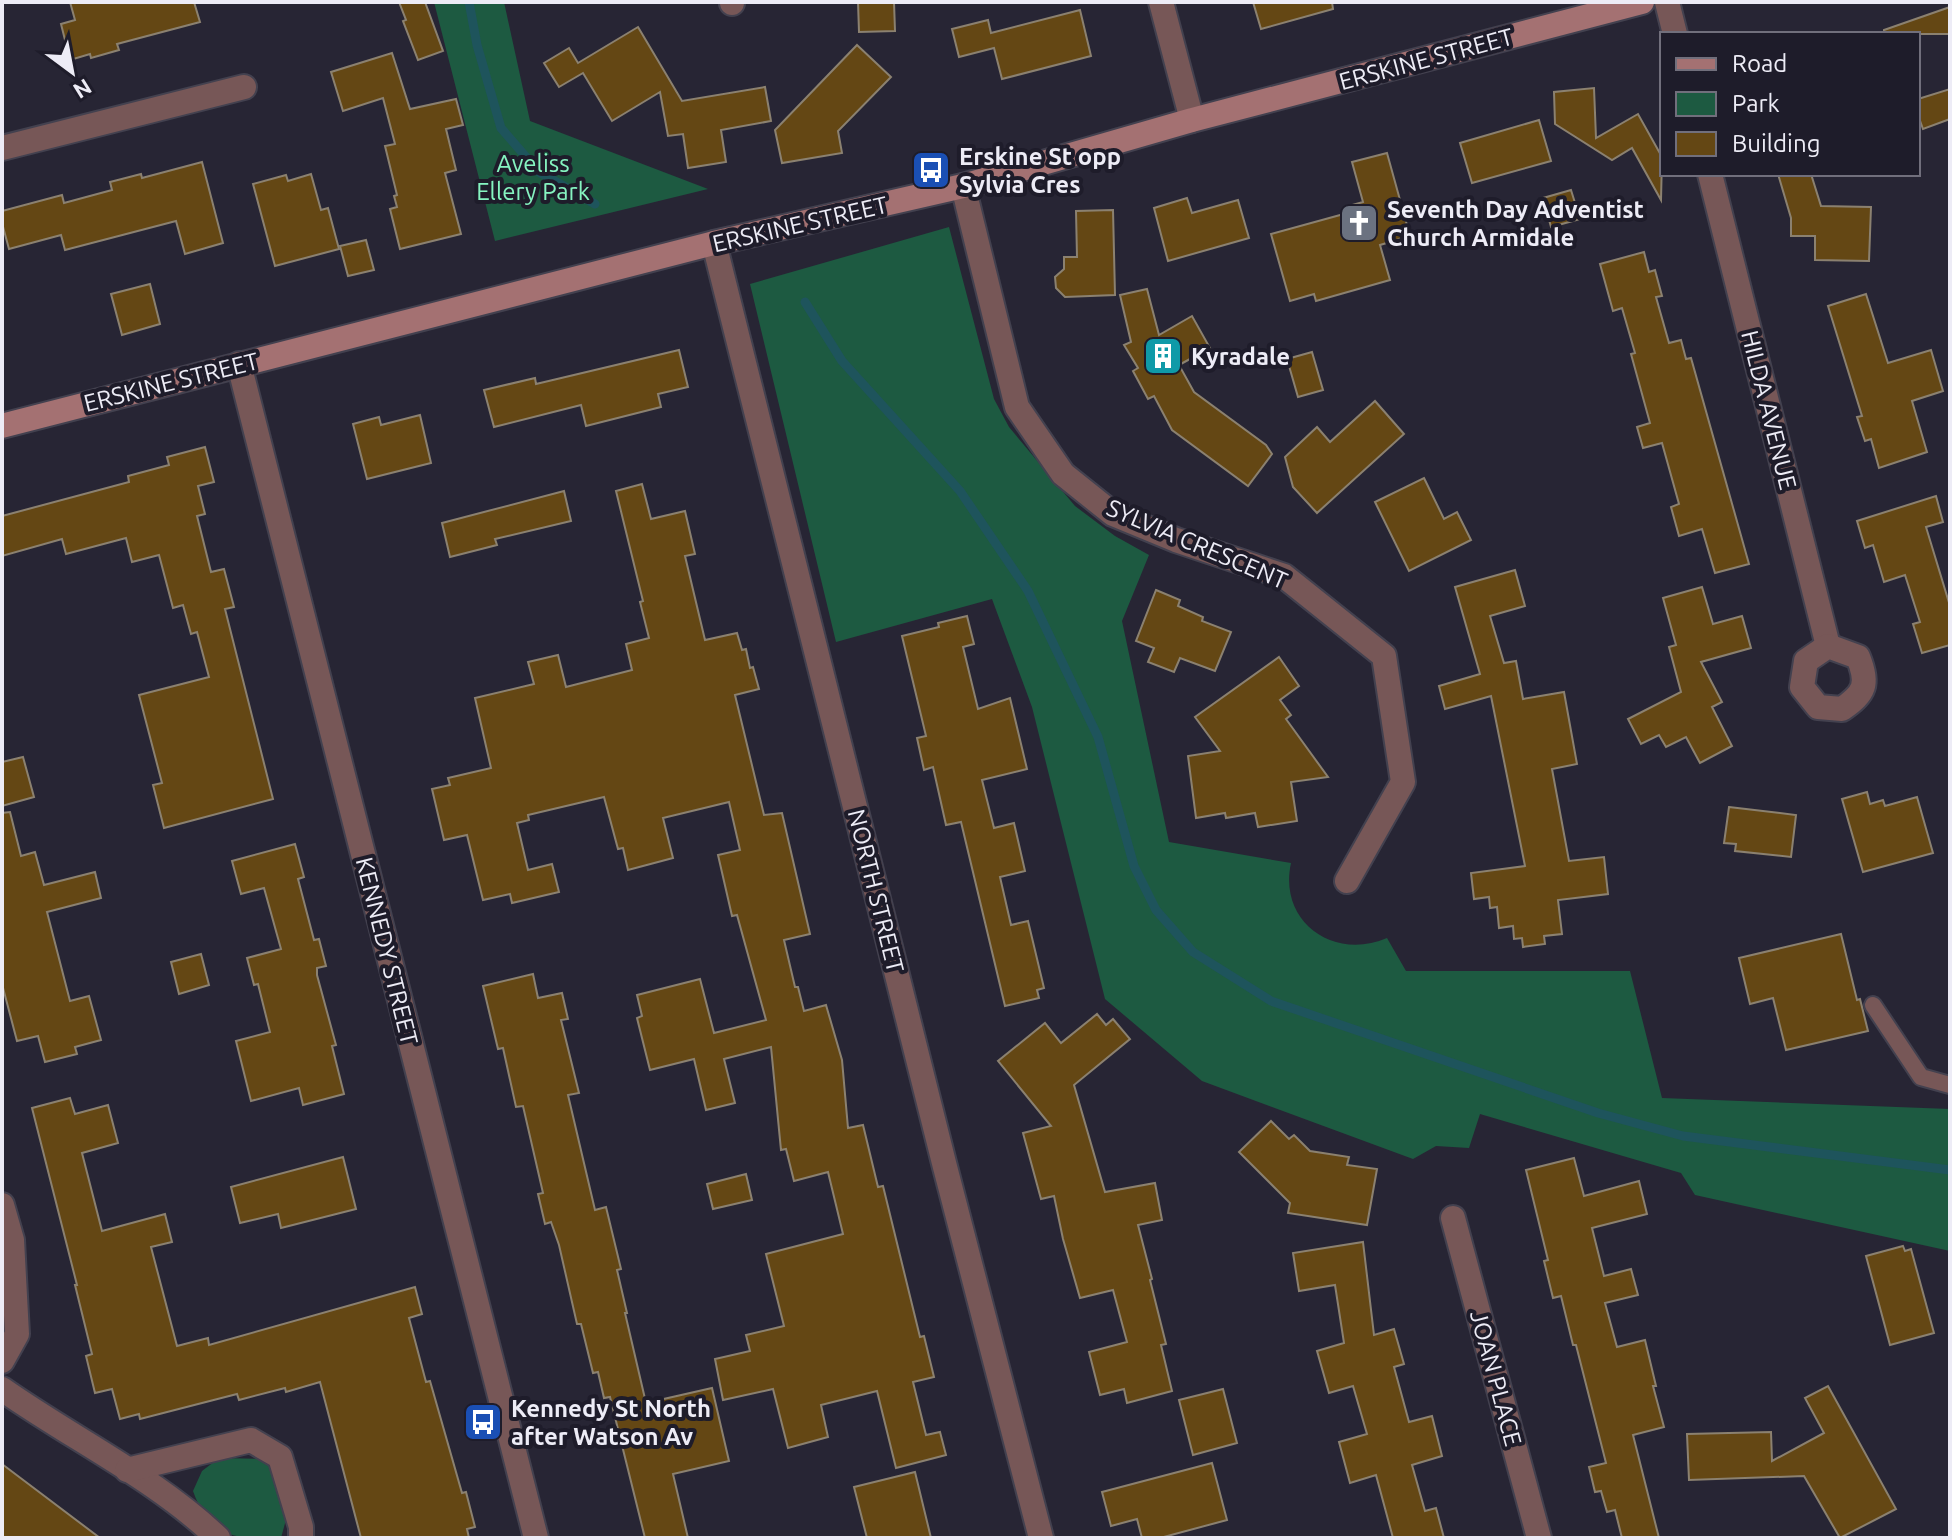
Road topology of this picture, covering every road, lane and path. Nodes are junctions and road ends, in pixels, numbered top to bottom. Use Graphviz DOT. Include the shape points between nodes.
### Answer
graph roads {
  1 [pos="1161,2"];
  2 [pos="1642,2"];
  3 [pos="1667,2"];
  4 [pos="1674,32"];
  5 [pos="244,87"];
  6 [pos="1192,120"];
  7 [pos="2,148"];
  8 [pos="1710,176"];
  9 [pos="963,186"];
  10 [pos="714,243"];
  11 [pos="239,364"];
  12 [pos="2,426"];
  13 [pos="1828,646"];
  14 [pos="1347,881"];
  15 [pos="1873,1005"];
  16 [pos="1950,1085"];
  17 [pos="2,1205"];
  18 [pos="1453,1218"];
  19 [pos="2,1361"];
  20 [pos="2,1389"];
  21 [pos="127,1470"];
  22 [pos="218,1538"];
  23 [pos="301,1538"];
  24 [pos="536,1538"];
  25 [pos="1041,1538"];
  26 [pos="1539,1538"];
  1 -- 6 [label="street"];
  2 -- 6 [label="street, ERSKINE STREET"];
  3 -- 4 [label="street"];
  5 -- 7 [label="street"];
  6 -- 9 [label="street, ERSKINE STREET"];
  8 -- 13 [label="street, HILDA AVENUE"];
  9 -- 10 [label="street, ERSKINE STREET"];
  9 -- 14 [label="street, SYLVIA CRESCENT" via="1017,407 1063,474 1113,514 1284,576 1384,656 1403,782"];
  10 -- 11 [label="street, ERSKINE STREET"];
  10 -- 25 [label="street, NORTH STREET"];
  11 -- 12 [label="street, ERSKINE STREET"];
  11 -- 24 [label="street, KENNEDY STREET"];
  15 -- 16 [label="lane" via="1921,1077"];
  17 -- 19 [label="street" via="12,1240 17,1334"];
  18 -- 26 [label="street, JOAN PLACE"];
  20 -- 21 [label="street"];
  21 -- 22 [label="street"];
  21 -- 23 [label="street" via="251,1440 280,1457"];
}
